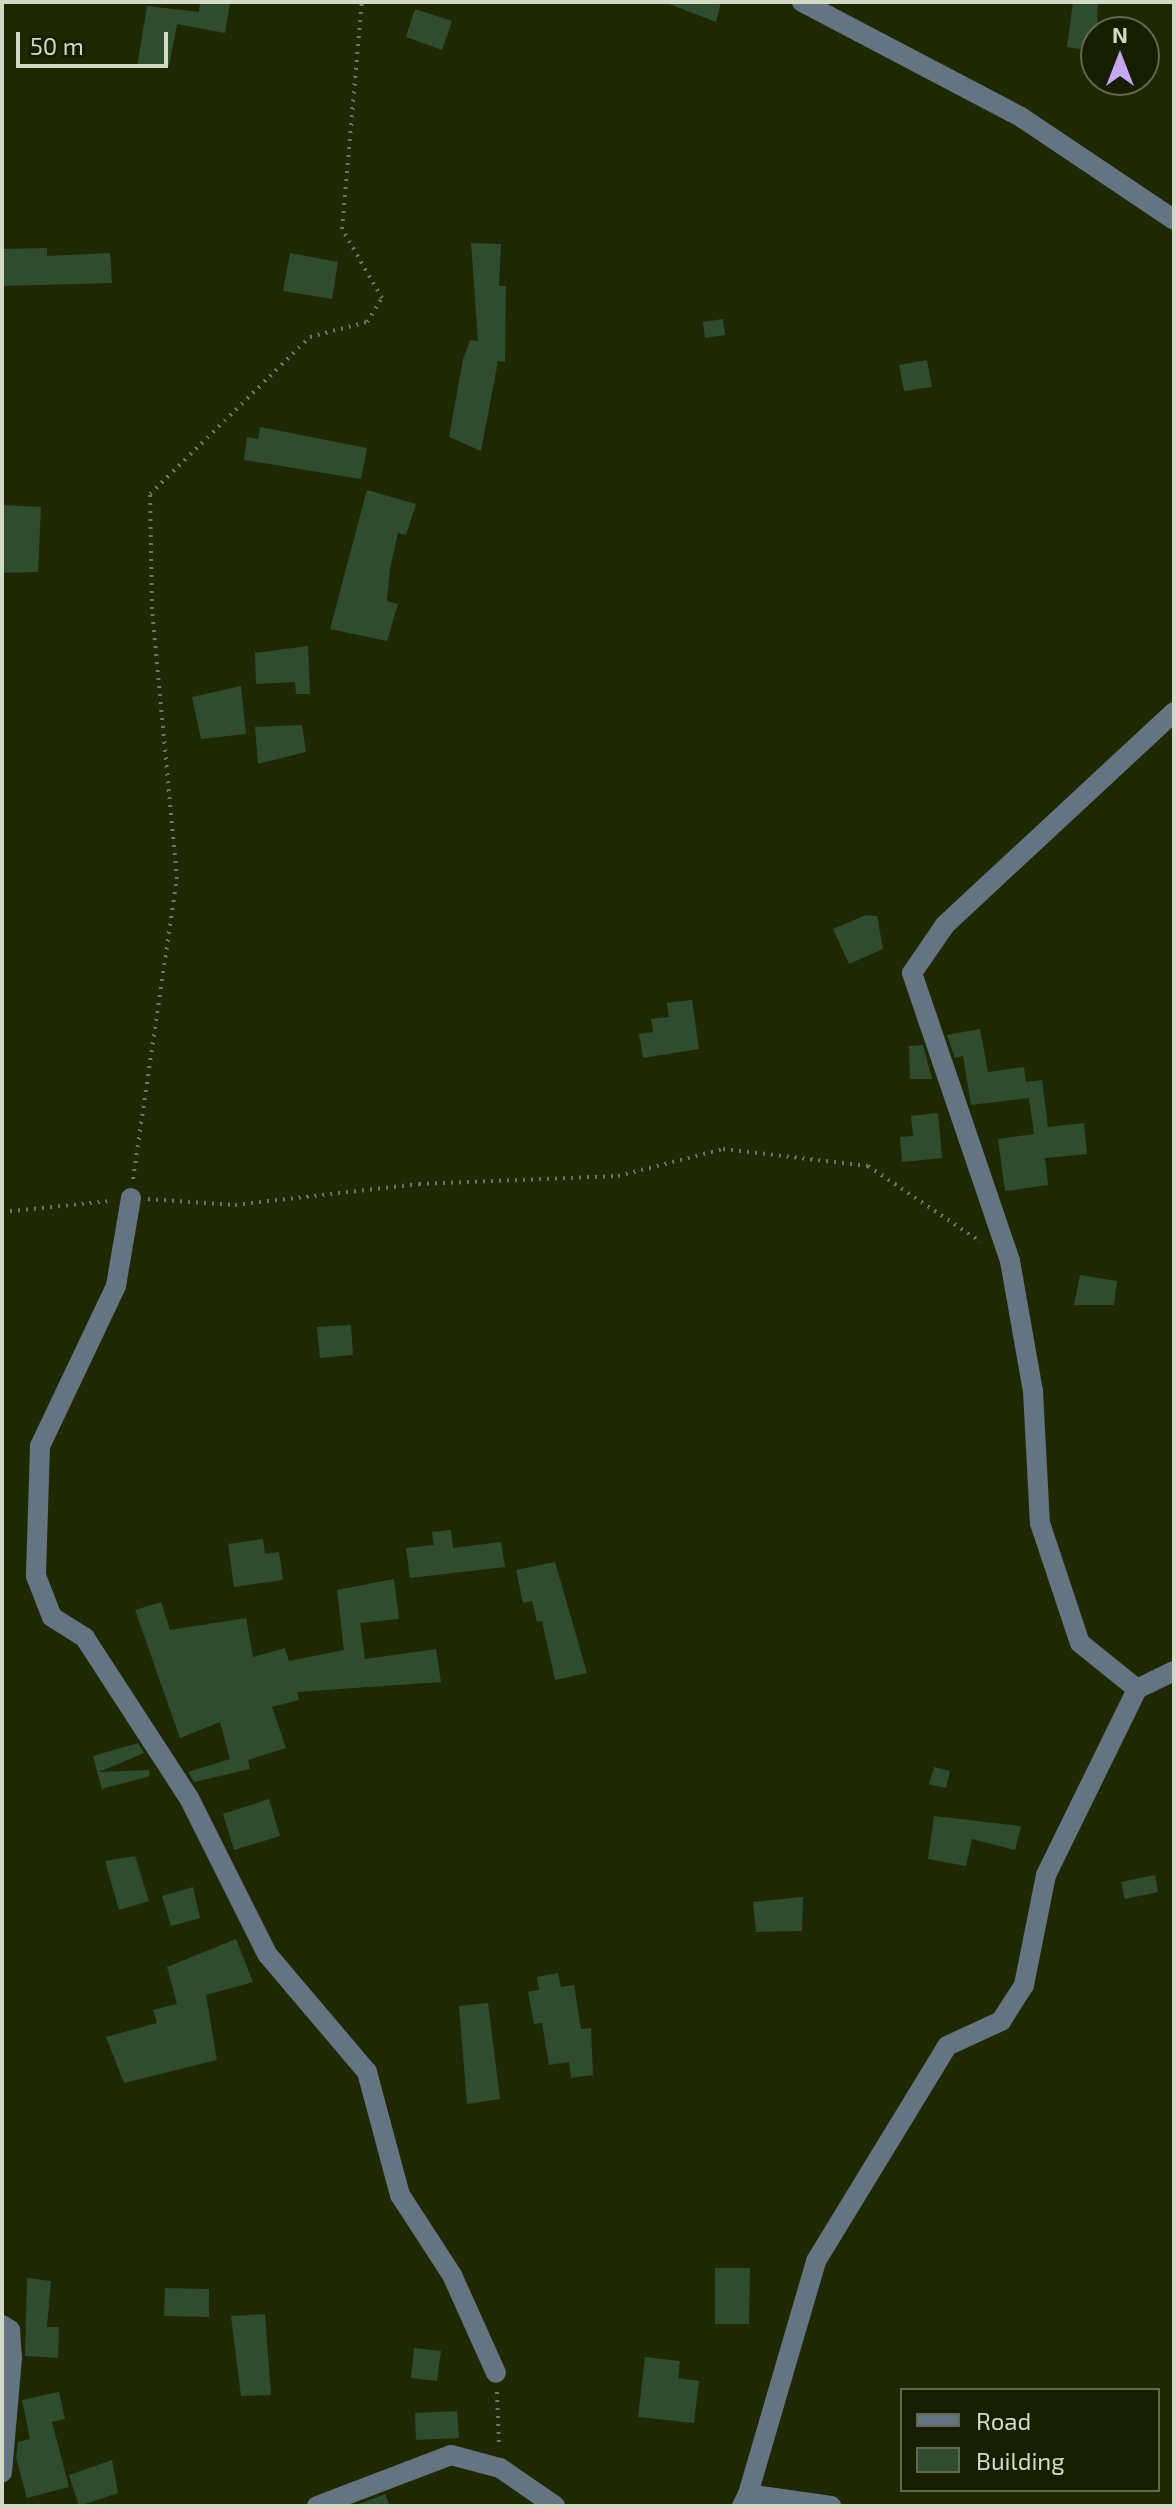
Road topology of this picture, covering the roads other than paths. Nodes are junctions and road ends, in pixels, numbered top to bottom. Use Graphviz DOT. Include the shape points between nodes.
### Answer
graph roads {
  1 [pos="802,2"];
  2 [pos="1174,220"];
  3 [pos="1174,712"];
  4 [pos="131,1198"];
  5 [pos="1174,1671"];
  6 [pos="1137,1689"];
  7 [pos="2,2325"];
  8 [pos="496,2373"];
  9 [pos="2,2473"];
  10 [pos="745,2500"];
  11 [pos="317,2506"];
  12 [pos="555,2506"];
  13 [pos="831,2506"];
  1 -- 2 [label="street" via="1021,117"];
  3 -- 6 [label="street" via="945,925 912,973 1010,1261 1033,1391 1040,1523 1080,1643"];
  4 -- 8 [label="street" via="116,1286 40,1446 36,1576 52,1617 85,1638 189,1798 267,1954 367,2072 400,2195 452,2275"];
  5 -- 6 [label="street"];
  6 -- 10 [label="street" via="1046,1875 1024,1985 1001,2021 947,2046 816,2261"];
  7 -- 9 [label="street" via="10,2330 12,2403"];
  10 -- 13 [label="street"];
  11 -- 12 [label="street" via="451,2455 500,2468"];
}
